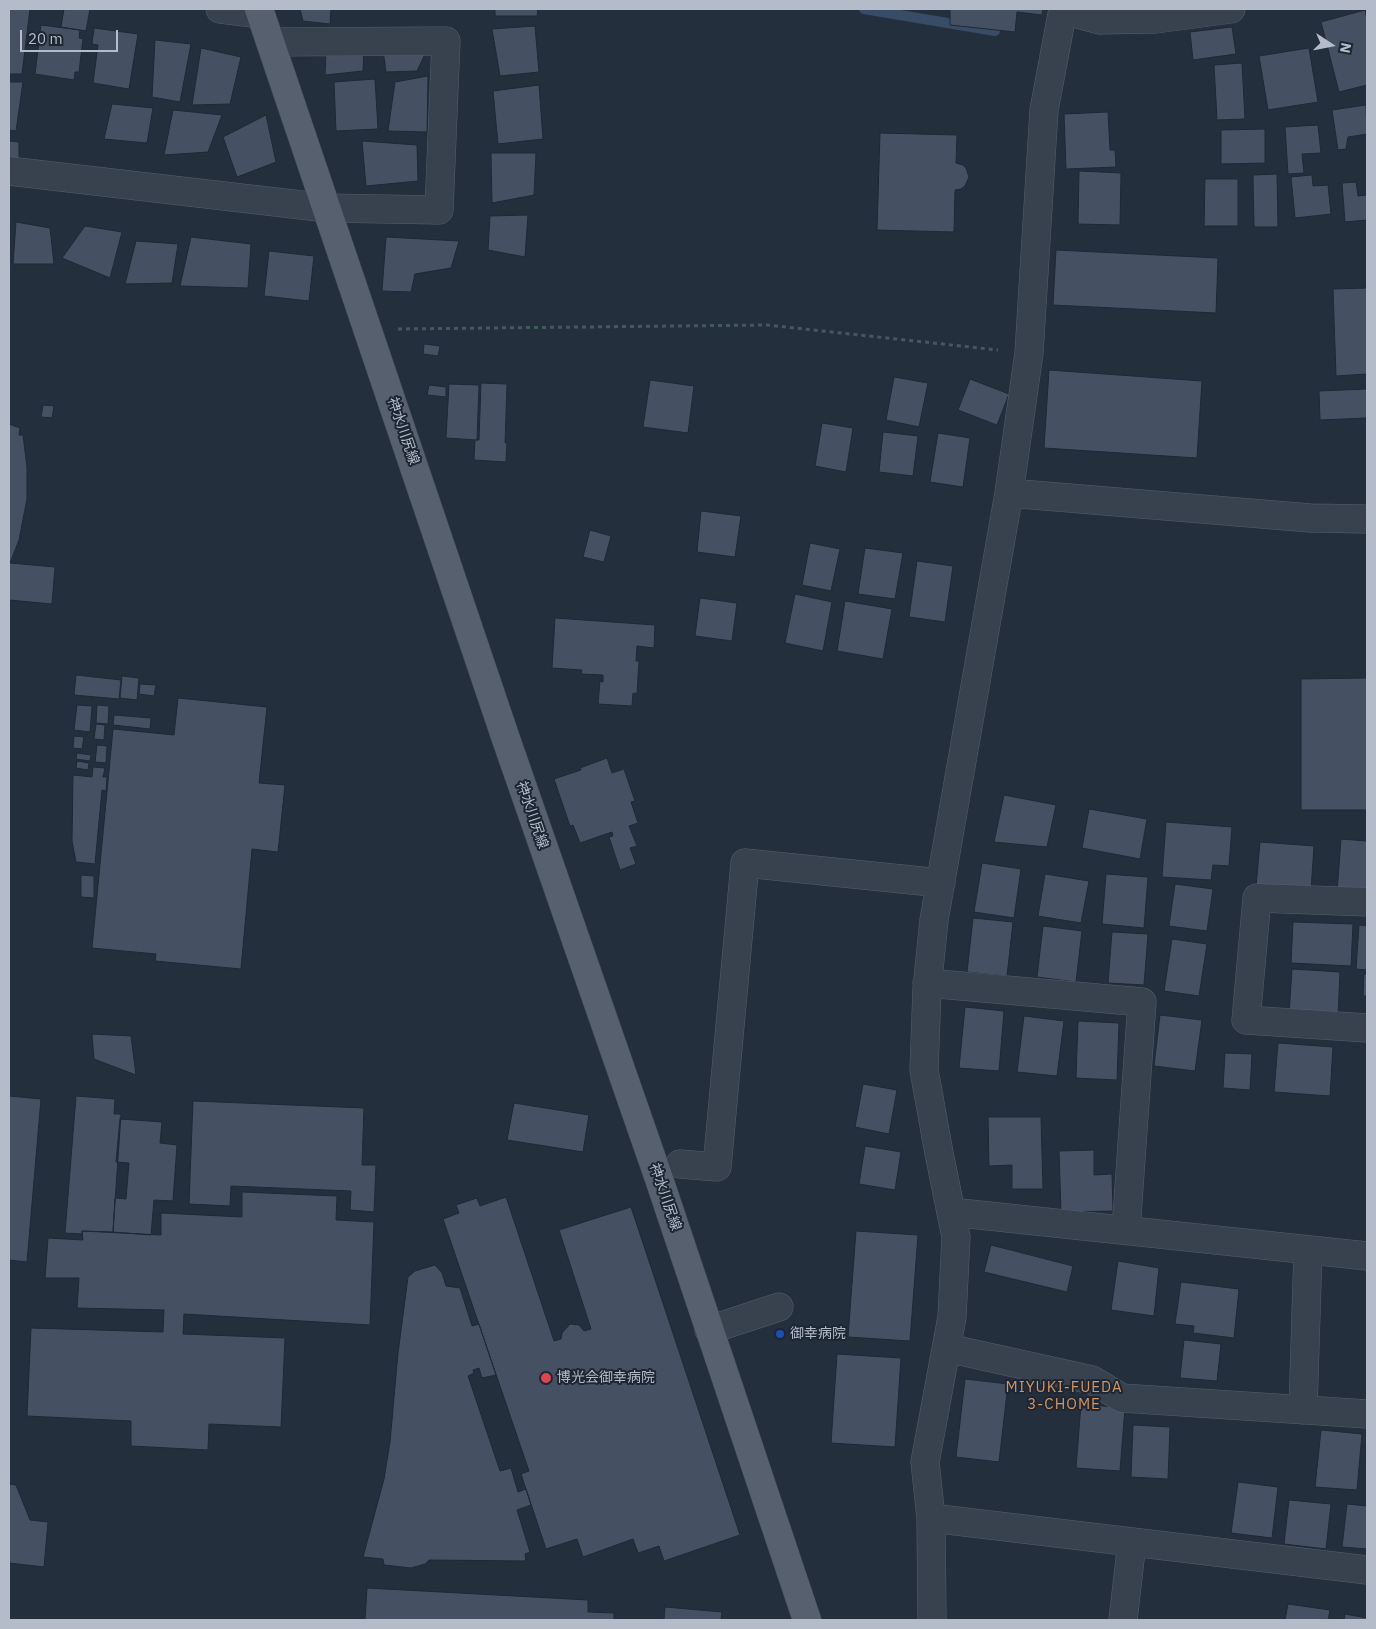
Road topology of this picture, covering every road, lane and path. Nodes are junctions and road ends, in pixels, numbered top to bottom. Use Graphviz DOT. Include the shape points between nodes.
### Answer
graph roads {
  1 [pos="220,9"];
  2 [pos="1063,9"];
  3 [pos="1231,9"];
  4 [pos="260,12"];
  5 [pos="270,42"];
  6 [pos="9,171"];
  7 [pos="327,208"];
  8 [pos="368,329"];
  9 [pos="1029,353"];
  10 [pos="1009,493"];
  11 [pos="1367,519"];
  12 [pos="941,883"];
  13 [pos="1367,902"];
  14 [pos="927,983"];
  15 [pos="1367,1028"];
  16 [pos="680,1164"];
  17 [pos="951,1212"];
  18 [pos="1126,1230"];
  19 [pos="1308,1250"];
  20 [pos="1367,1256"];
  21 [pos="779,1307"];
  22 [pos="709,1330"];
  23 [pos="946,1348"];
  24 [pos="1303,1410"];
  25 [pos="1367,1414"];
  26 [pos="931,1518"];
  27 [pos="1132,1542"];
  28 [pos="1367,1570"];
  29 [pos="807,1620"];
  30 [pos="932,1620"];
  31 [pos="1123,1620"];
  1 -- 4 [label="street"];
  2 -- 3 [label="street" via="1100,20 1156,19"];
  2 -- 9 [label="street" via="1044,110"];
  4 -- 5 [label="main road, 神水川尻線"];
  5 -- 7 [label="main road, 神水川尻線"];
  5 -- 7 [label="street" via="446,41 439,210"];
  6 -- 7 [label="street"];
  7 -- 8 [label="main road, 神水川尻線"];
  8 -- 9 [label="path" via="766,325"];
  8 -- 22 [label="main road, 神水川尻線"];
  9 -- 10 [label="street"];
  10 -- 11 [label="street" via="1310,518"];
  10 -- 12 [label="street"];
  12 -- 14 [label="street"];
  12 -- 16 [label="street" via="745,863 717,1167"];
  13 -- 15 [label="street" via="1258,898 1246,1020"];
  14 -- 17 [label="street" via="924,1070"];
  14 -- 18 [label="street" via="1142,1002"];
  17 -- 18 [label="street"];
  17 -- 23 [label="street" via="956,1237 952,1317"];
  18 -- 19 [label="street"];
  19 -- 20 [label="street"];
  19 -- 24 [label="street"];
  21 -- 22 [label="street"];
  22 -- 29 [label="main road, 神水川尻線"];
  23 -- 24 [label="street" via="1092,1380 1122,1398"];
  23 -- 26 [label="street" via="926,1462"];
  24 -- 25 [label="street"];
  26 -- 27 [label="street"];
  26 -- 30 [label="street"];
  27 -- 28 [label="street"];
  27 -- 31 [label="street"];
}
